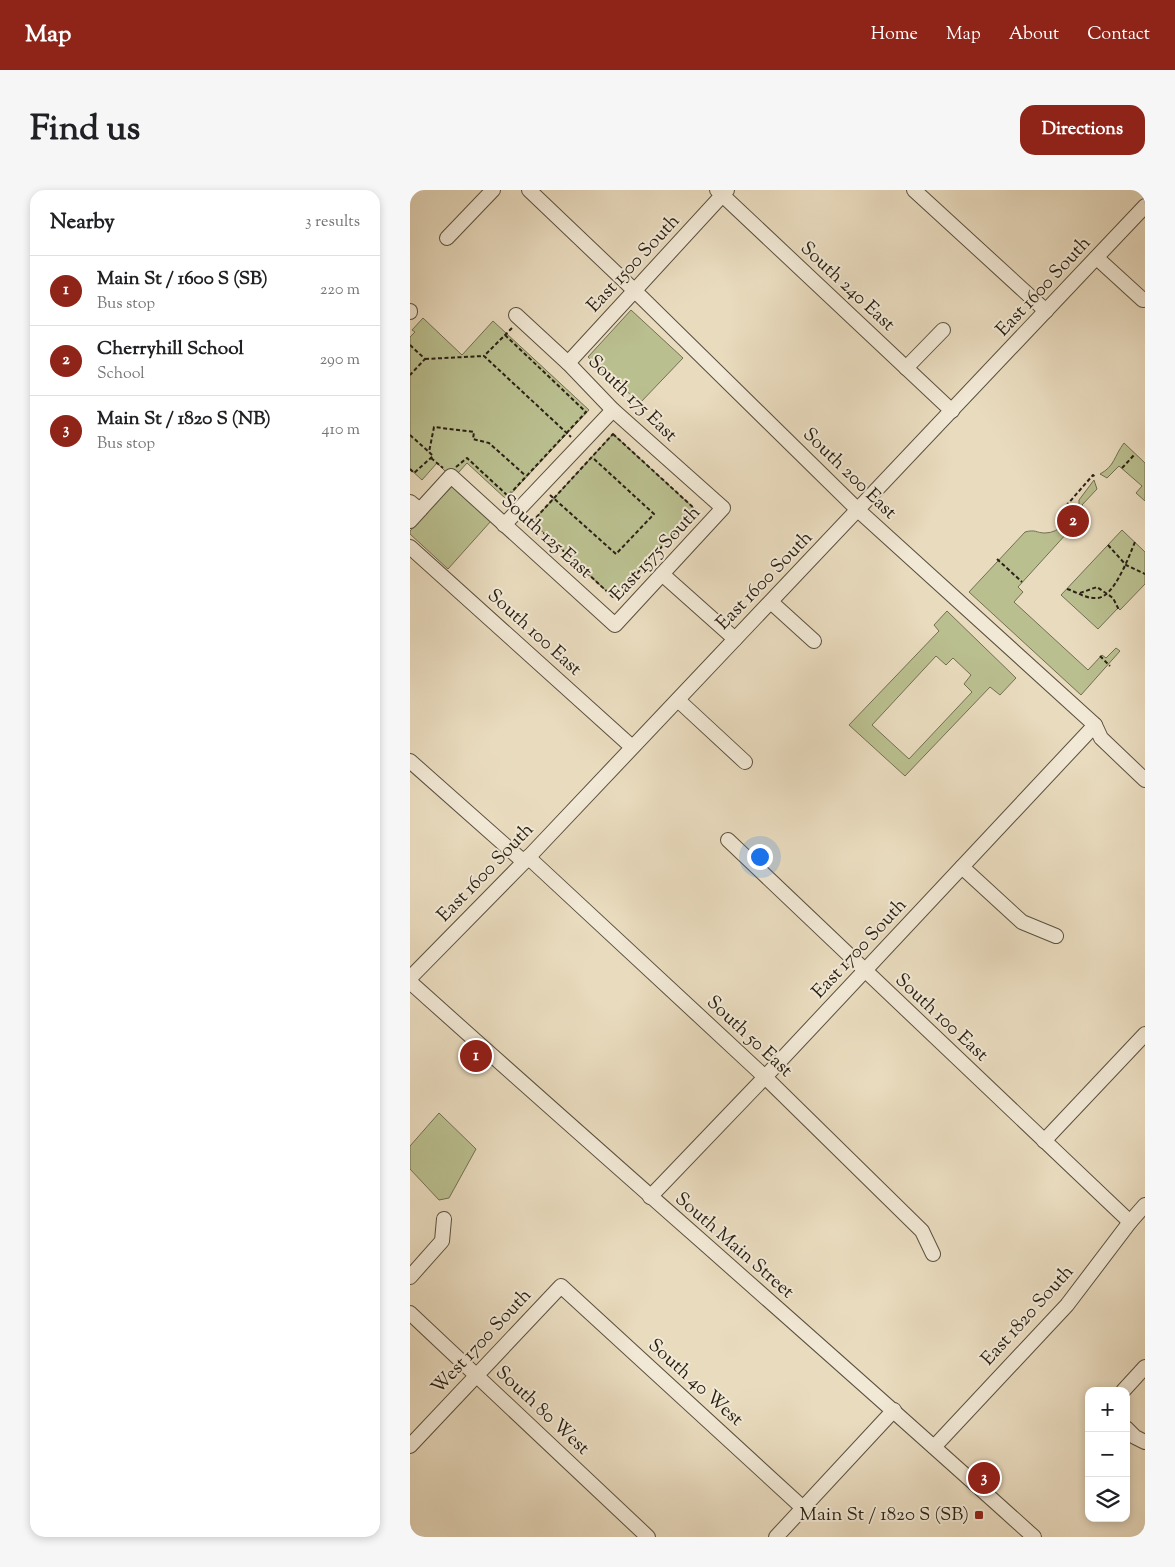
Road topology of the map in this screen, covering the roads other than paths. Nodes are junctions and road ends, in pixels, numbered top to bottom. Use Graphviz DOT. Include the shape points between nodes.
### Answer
graph roads {
  1 [pos="493,190"];
  2 [pos="529,190"];
  3 [pos="914,190"];
  4 [pos="722,192"];
  5 [pos="1145,206"];
  6 [pos="447,238"];
  7 [pos="1097,258"];
  8 [pos="635,291"];
  9 [pos="1142,300"];
  10 [pos="1046,311"];
  11 [pos="518,317"];
  12 [pos="943,330"];
  13 [pos="568,363"];
  14 [pos="906,368"];
  15 [pos="613,410"];
  16 [pos="952,412"];
  17 [pos="415,506"];
  18 [pos="723,508"];
  19 [pos="858,510"];
  20 [pos="410,521"];
  21 [pos="504,524"];
  22 [pos="410,547"];
  23 [pos="662,574"];
  24 [pos="771,602"];
  25 [pos="615,625"];
  26 [pos="735,639"];
  27 [pos="814,641"];
  28 [pos="678,700"];
  29 [pos="1095,725"];
  30 [pos="632,747"];
  31 [pos="410,761"];
  32 [pos="745,762"];
  33 [pos="1145,780"];
  34 [pos="728,840"];
  35 [pos="526,859"];
  36 [pos="962,867"];
  37 [pos="1056,936"];
  38 [pos="865,971"];
  39 [pos="410,978"];
  40 [pos="410,982"];
  41 [pos="1145,1034"];
  42 [pos="765,1077"];
  43 [pos="1044,1140"];
  44 [pos="650,1197"];
  45 [pos="1145,1205"];
  46 [pos="444,1219"];
  47 [pos="1130,1222"];
  48 [pos="933,1254"];
  49 [pos="410,1277"];
  50 [pos="561,1286"];
  51 [pos="410,1313"];
  52 [pos="1145,1367"];
  53 [pos="477,1375"];
  54 [pos="1127,1387"];
  55 [pos="894,1410"];
  56 [pos="1130,1432"];
  57 [pos="1145,1442"];
  58 [pos="410,1446"];
  59 [pos="934,1447"];
  60 [pos="803,1508"];
  61 [pos="648,1537"];
  62 [pos="776,1537"];
  63 [pos="1034,1537"];
  1 -- 6 [label="street"];
  2 -- 8 [label="street, South 200 East"];
  3 -- 10 [label="street"];
  4 -- 8 [label="street, East 1500 South"];
  4 -- 14 [label="street, South 240 East"];
  5 -- 7 [label="street, East 1600 South"];
  7 -- 9 [label="street"];
  7 -- 10 [label="street, East 1600 South"];
  8 -- 13 [label="street, East 1500 South"];
  8 -- 19 [label="street, South 200 East"];
  10 -- 16 [label="street, East 1600 South"];
  11 -- 13 [label="street, South 175 East"];
  12 -- 14 [label="street"];
  13 -- 15 [label="street, South 175 East"];
  14 -- 16 [label="street, South 240 East"];
  15 -- 18 [label="street, South 175 East"];
  15 -- 21 [label="street"];
  16 -- 19 [label="street, East 1600 South"];
  17 -- 20 [label="street"];
  17 -- 21 [label="street, South 125 East" via="452,476"];
  18 -- 23 [label="street, East 1575 South"];
  19 -- 24 [label="street, East 1600 South"];
  19 -- 29 [label="street, South 200 East"];
  21 -- 25 [label="street, South 125 East"];
  22 -- 30 [label="street, South 100 East"];
  23 -- 25 [label="street, East 1575 South"];
  23 -- 26 [label="street"];
  24 -- 26 [label="street, East 1600 South"];
  24 -- 27 [label="street"];
  26 -- 28 [label="street, East 1600 South"];
  28 -- 30 [label="street, East 1600 South"];
  28 -- 32 [label="street"];
  29 -- 33 [label="street, South 200 East" via="1101,738"];
  29 -- 36 [label="street, East 1700 South"];
  30 -- 35 [label="street, East 1600 South"];
  31 -- 35 [label="street, South 50 East"];
  34 -- 38 [label="street, South 100 East"];
  35 -- 39 [label="street, East 1600 South"];
  35 -- 42 [label="street, South 50 East"];
  36 -- 37 [label="street" via="1022,922"];
  36 -- 38 [label="street, East 1700 South"];
  38 -- 42 [label="street, East 1700 South"];
  38 -- 43 [label="street, South 100 East"];
  40 -- 44 [label="street, South Main Street"];
  41 -- 43 [label="street"];
  42 -- 44 [label="street, East 1700 South"];
  42 -- 48 [label="street, South 50 East" via="922,1231"];
  43 -- 47 [label="street, South 100 East"];
  44 -- 55 [label="street, South Main Street"];
  45 -- 47 [label="street, East 1820 South"];
  46 -- 49 [label="street" via="442,1241"];
  47 -- 59 [label="street, East 1820 South" via="1067,1304"];
  50 -- 53 [label="street, West 1700 South"];
  50 -- 60 [label="street, South 40 West"];
  51 -- 53 [label="street, South 80 West"];
  52 -- 54 [label="street"];
  53 -- 58 [label="street, West 1700 South"];
  53 -- 61 [label="street, South 80 West"];
  55 -- 59 [label="street, South Main Street"];
  55 -- 60 [label="street"];
  56 -- 57 [label="street"];
  59 -- 63 [label="street, South Main Street"];
  60 -- 62 [label="street"];
}
